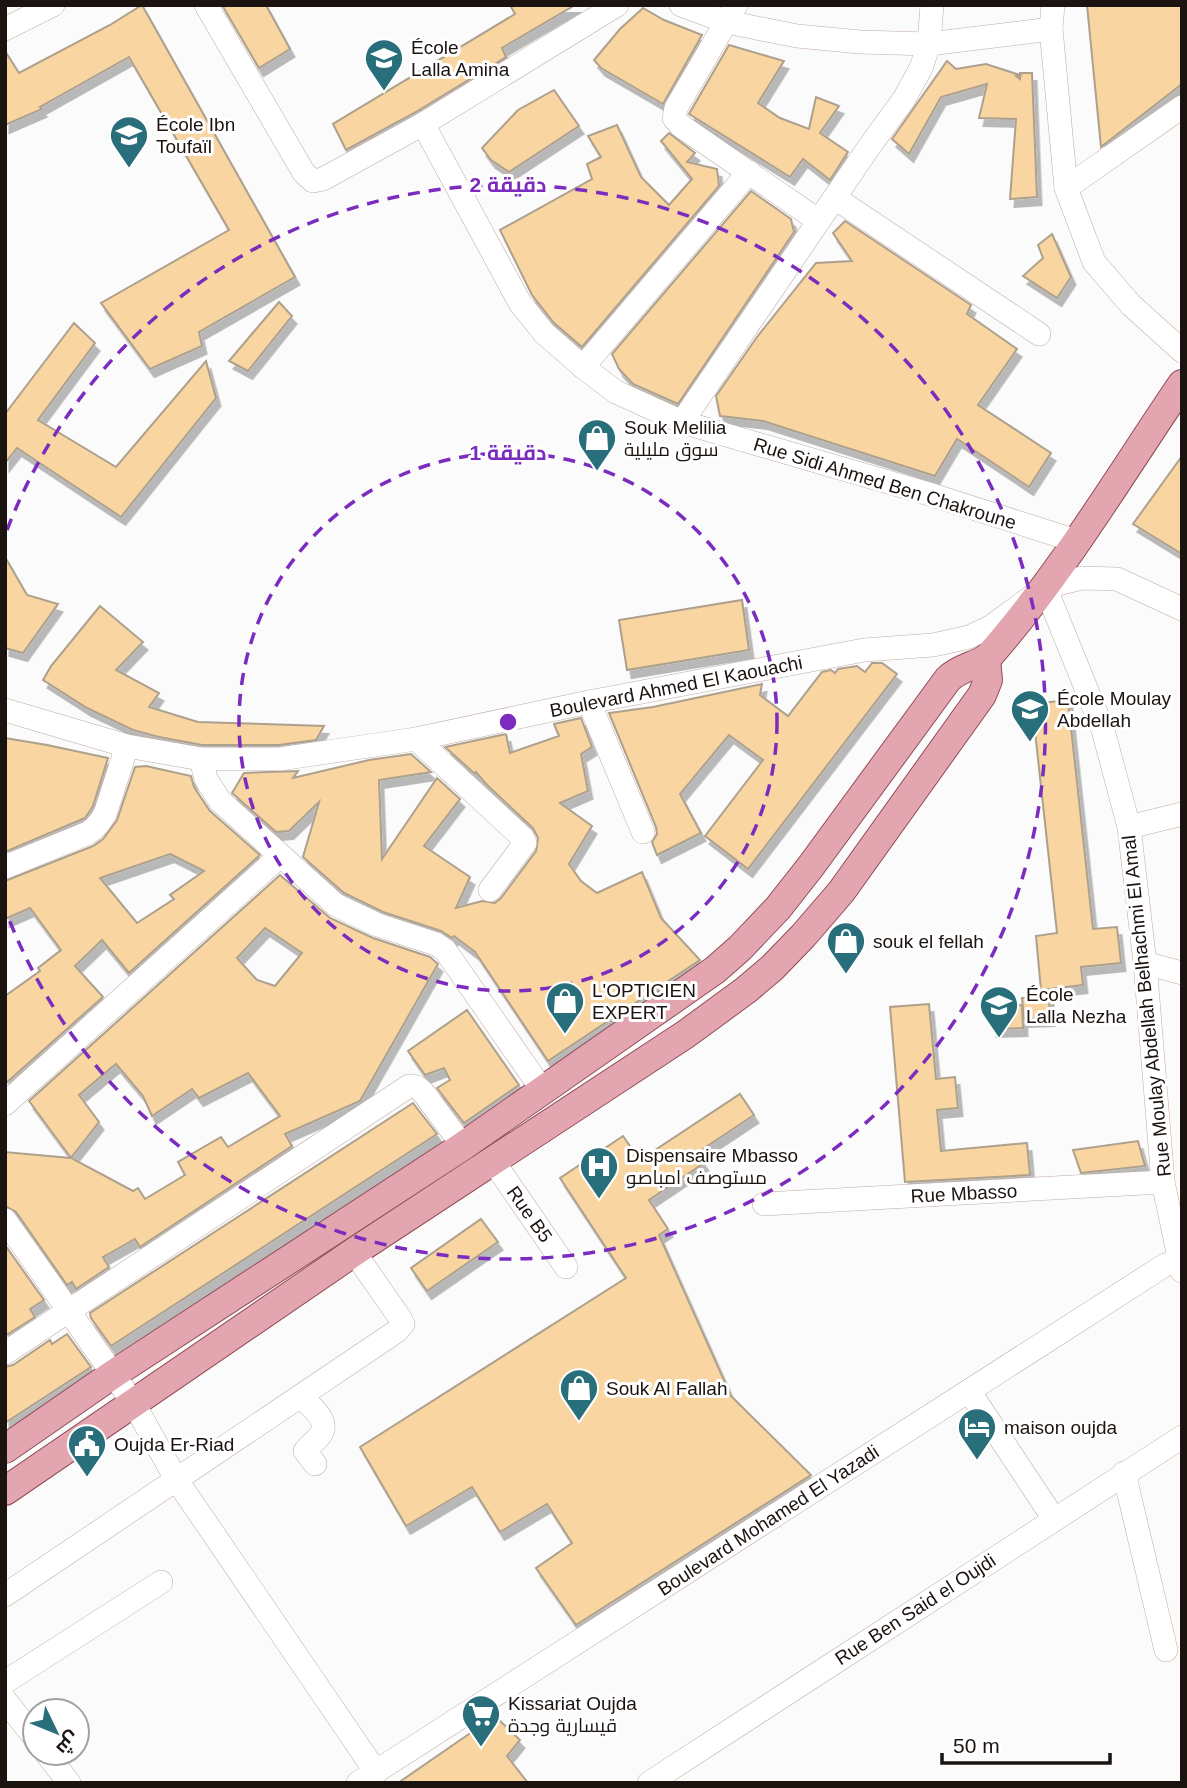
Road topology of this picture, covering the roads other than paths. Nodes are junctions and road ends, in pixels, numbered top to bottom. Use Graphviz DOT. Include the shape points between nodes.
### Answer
graph roads {
  1 [pos="53,5"];
  2 [pos="206,5"];
  3 [pos="617,5"];
  4 [pos="681,5"];
  5 [pos="932,5"];
  6 [pos="1053,5"];
  7 [pos="731,14"];
  8 [pos="5,29"];
  9 [pos="1051,29"];
  10 [pos="929,44"];
  11 [pos="1182,107"];
  12 [pos="423,124"];
  13 [pos="748,172"];
  14 [pos="1066,188"];
  15 [pos="835,198"];
  16 [pos="819,220"];
  17 [pos="1039,334"];
  18 [pos="1182,351"];
  19 [pos="583,367"];
  20 [pos="1182,384"];
  21 [pos="682,422"];
  22 [pos="1076,541"];
  23 [pos="1045,587"];
  24 [pos="1182,608"];
  25 [pos="986,659"];
  26 [pos="589,702"];
  27 [pos="5,710"];
  28 [pos="416,739"];
  29 [pos="127,746"];
  30 [pos="201,759"];
  31 [pos="1182,814"];
  32 [pos="1129,827"];
  33 [pos="643,832"];
  34 [pos="281,856"];
  35 [pos="5,867"];
  36 [pos="490,890"];
  37 [pos="1145,962"];
  38 [pos="1182,973"];
  39 [pos="543,1091"];
  40 [pos="5,1104"];
  41 [pos="463,1146"];
  42 [pos="493,1161"];
  43 [pos="1163,1182"];
  44 [pos="764,1204"];
  45 [pos="5,1220"];
  46 [pos="14,1252"];
  47 [pos="354,1252"];
  48 [pos="1181,1264"];
  49 [pos="566,1267"];
  50 [pos="68,1311"];
  51 [pos="5,1353"];
  52 [pos="112,1375"];
  53 [pos="969,1391"];
  54 [pos="301,1396"];
  55 [pos="134,1404"];
  56 [pos="1182,1437"];
  57 [pos="5,1448"];
  58 [pos="315,1464"];
  59 [pos="1124,1473"];
  60 [pos="176,1479"];
  61 [pos="5,1491"];
  62 [pos="1054,1519"];
  63 [pos="161,1582"];
  64 [pos="5,1595"];
  65 [pos="1166,1650"];
  66 [pos="5,1682"];
  67 [pos="5,1700"];
  68 [pos="21,1720"];
  69 [pos="57,1767"];
  70 [pos="367,1777"];
  71 [pos="656,1781"];
  72 [pos="69,1783"];
  1 -- 8 [label="street"];
  2 -- 12 [label="street" via="304,173 313,181"];
  3 -- 12 [label="street"];
  4 -- 7 [label="street"];
  5 -- 10 [label="street"];
  6 -- 9 [label="street"];
  7 -- 10 [label="street" via="796,36"];
  7 -- 13 [label="street" via="674,118"];
  9 -- 10 [label="street"];
  9 -- 14 [label="street"];
  10 -- 15 [label="street" via="904,99"];
  11 -- 14 [label="street"];
  12 -- 19 [label="street, Rue Sidi Ahmed Ben Chakroune" via="520,303 544,333"];
  13 -- 16 [label="street"];
  13 -- 19 [label="street"];
  14 -- 18 [label="street" via="1094,262 1131,305"];
  15 -- 16 [label="street"];
  15 -- 17 [label="street"];
  16 -- 21 [label="street"];
  19 -- 21 [label="street, Rue Sidi Ahmed Ben Chakroune" via="630,400"];
  20 -- 22 [label="main road"];
  21 -- 22 [label="street, Rue Sidi Ahmed Ben Chakroune"];
  22 -- 23 [label="main road"];
  23 -- 24 [label="street" via="1082,578 1117,579"];
  23 -- 25 [label="main road"];
  23 -- 26 [label="street, Boulevard Ahmed El Kaouachi" via="969,637 933,645 864,650"];
  23 -- 32 [label="street, Rue Moulay Abdellah Belhachmi El Amal" via="1103,730"];
  25 -- 39 [label="main road" via="947,679 811,866 740,948"];
  25 -- 42 [label="main road" via="988,680 982,695 841,892 772,968 712,1016"];
  26 -- 28 [label="street, Boulevard Ahmed El Kaouachi"];
  26 -- 33 [label="street"];
  27 -- 29 [label="street, Boulevard Ahmed El Kaouachi"];
  28 -- 30 [label="street, Boulevard Ahmed El Kaouachi" via="281,759"];
  28 -- 36 [label="street" via="523,838 523,847"];
  29 -- 30 [label="street, Boulevard Ahmed El Kaouachi"];
  29 -- 35 [label="street" via="106,811 95,828"];
  30 -- 34 [label="street" via="219,802"];
  31 -- 32 [label="street"];
  32 -- 37 [label="street, Rue Moulay Abdellah Belhachmi El Amal"];
  34 -- 39 [label="street" via="347,912 445,950"];
  34 -- 40 [label="street"];
  37 -- 38 [label="street"];
  37 -- 43 [label="street, Rue Moulay Abdellah Belhachmi El Amal"];
  39 -- 41 [label="main road"];
  41 -- 50 [label="street" via="423,1092 409,1086"];
  41 -- 52 [label="main road"];
  42 -- 47 [label="main road"];
  42 -- 49 [label="street, Rue B5"];
  43 -- 44 [label="street, Rue Mbasso"];
  43 -- 48 [label="street, Rue Moulay Abdellah Belhachmi El Amal"];
  45 -- 46 [label="street"];
  46 -- 50 [label="street"];
  47 -- 54 [label="street" via="403,1324"];
  47 -- 55 [label="main road"];
  48 -- 53 [label="street, Boulevard Mohamed El Yazadi" via="1165,1265"];
  50 -- 51 [label="street"];
  50 -- 52 [label="street"];
  52 -- 55 [label="street"];
  52 -- 57 [label="main road"];
  53 -- 62 [label="street"];
  53 -- 70 [label="street, Boulevard Mohamed El Yazadi"];
  54 -- 58 [label="street" via="324,1426 305,1451"];
  54 -- 60 [label="street"];
  55 -- 60 [label="street"];
  55 -- 61 [label="main road"];
  56 -- 59 [label="street, Rue Ben Said el Oujdi"];
  59 -- 62 [label="street, Rue Ben Said el Oujdi"];
  59 -- 65 [label="street"];
  60 -- 64 [label="street"];
  60 -- 70 [label="street"];
  62 -- 71 [label="street, Rue Ben Said el Oujdi"];
  63 -- 66 [label="street"];
  67 -- 68 [label="street"];
  69 -- 72 [label="street"];
}
